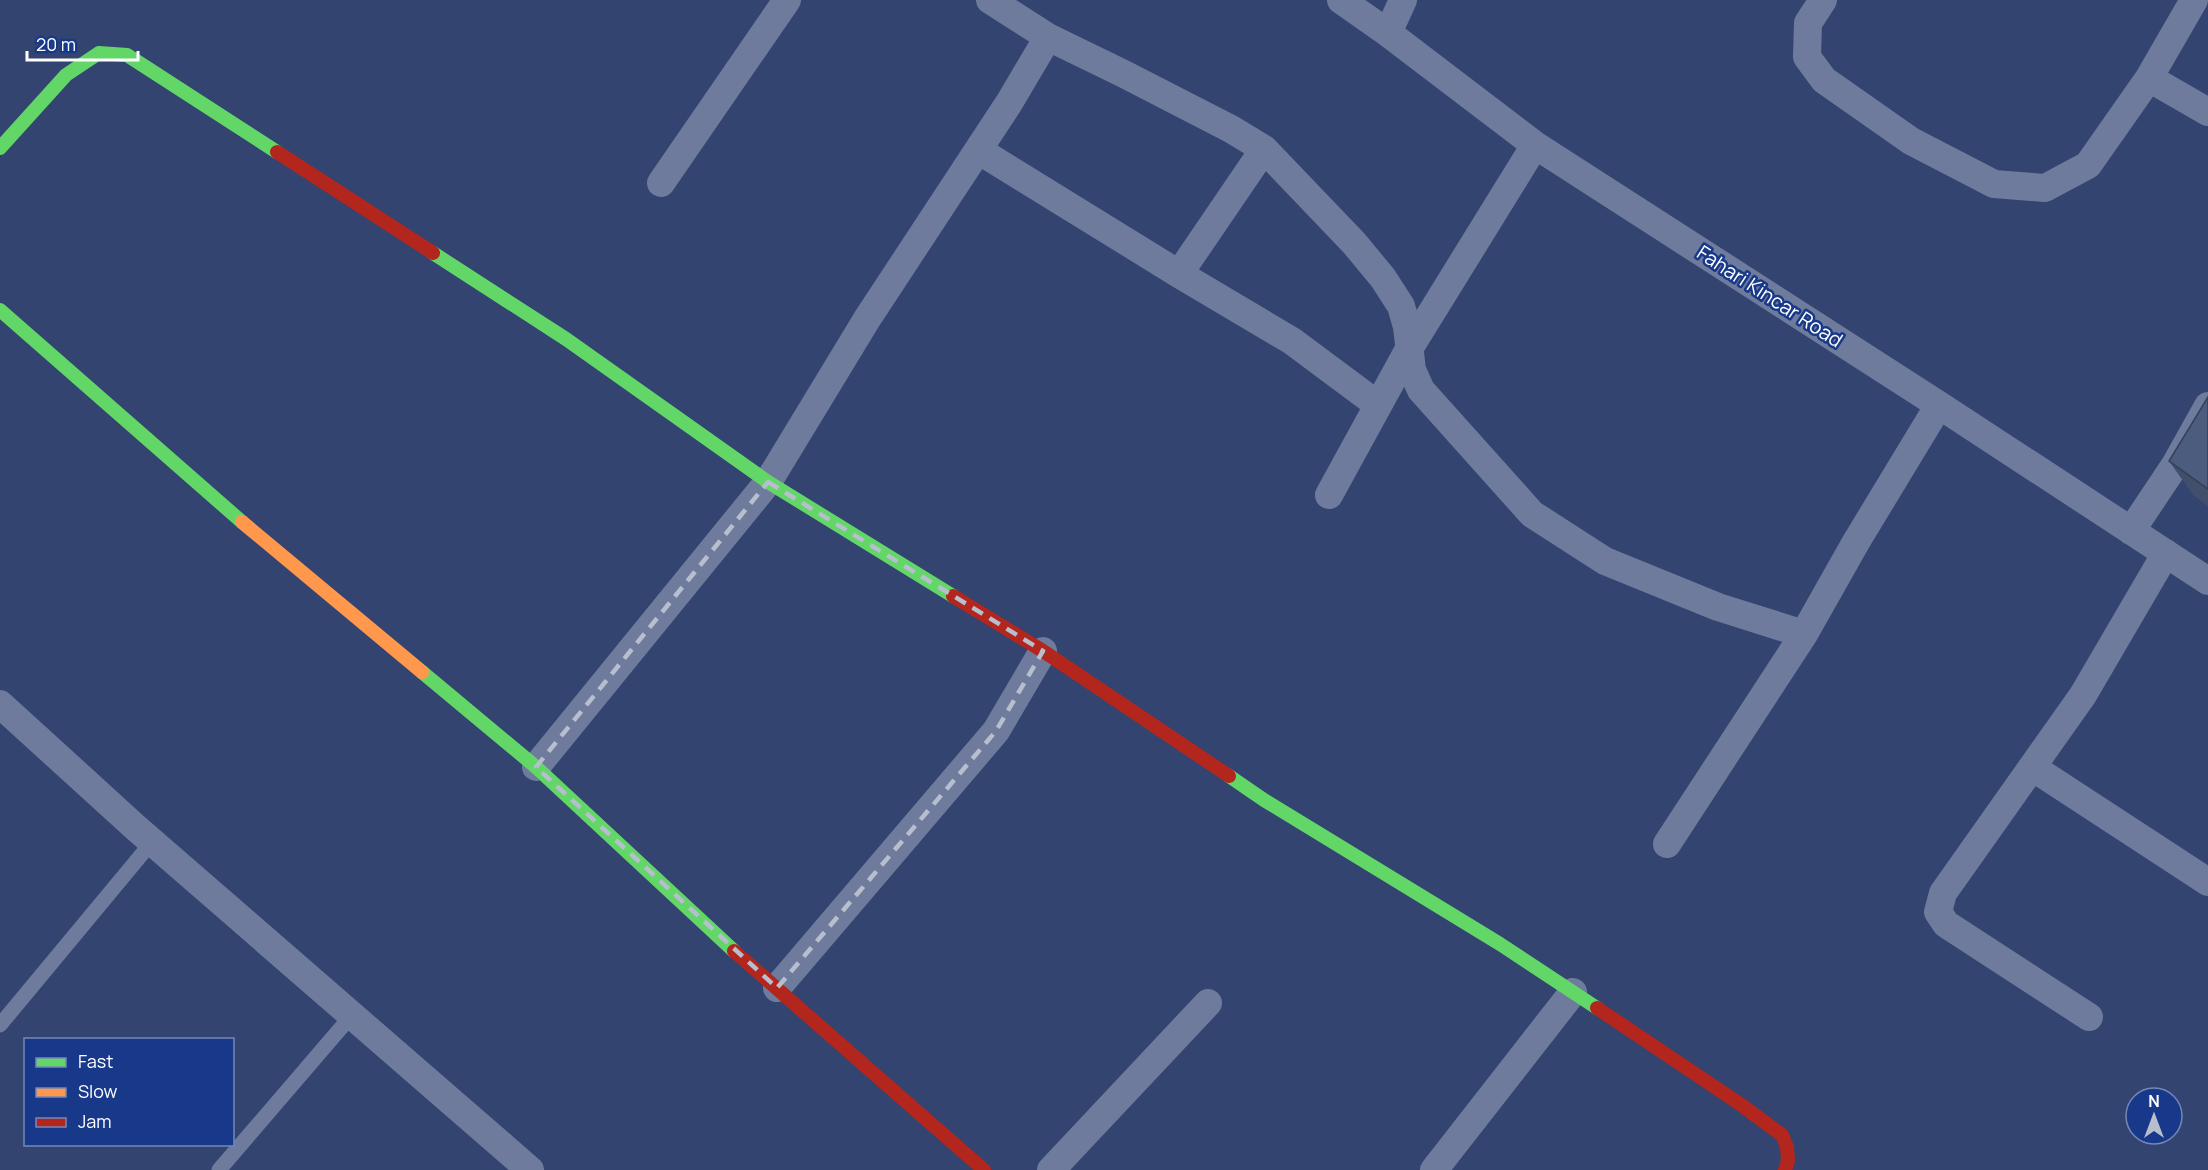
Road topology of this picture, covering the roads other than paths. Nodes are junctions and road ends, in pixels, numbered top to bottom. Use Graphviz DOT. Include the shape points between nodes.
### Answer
graph roads {
  1 [pos="787,0"];
  2 [pos="990,0"];
  3 [pos="1341,0"];
  4 [pos="1403,0"];
  5 [pos="1823,0"];
  6 [pos="2194,0"];
  7 [pos="1388,33"];
  8 [pos="1047,37"];
  9 [pos="2149,78"];
  10 [pos="2208,112"];
  11 [pos="1535,145"];
  12 [pos="0,148"];
  13 [pos="1264,149"];
  14 [pos="978,150"];
  15 [pos="661,183"];
  16 [pos="1179,274"];
  17 [pos="0,310"];
  18 [pos="1409,349"];
  19 [pos="1378,405"];
  20 [pos="1940,405"];
  21 [pos="2208,406"];
  22 [pos="768,482"];
  23 [pos="1329,495"];
  24 [pos="2131,531"];
  25 [pos="2166,553"];
  26 [pos="2208,581"];
  27 [pos="1803,634"];
  28 [pos="1043,651"];
  29 [pos="0,704"];
  30 [pos="536,767"];
  31 [pos="2032,767"];
  32 [pos="153,842"];
  33 [pos="1667,844"];
  34 [pos="2208,882"];
  35 [pos="777,988"];
  36 [pos="1573,992"];
  37 [pos="1208,1003"];
  38 [pos="352,1015"];
  39 [pos="2089,1017"];
  40 [pos="0,1025"];
  41 [pos="219,1170"];
  42 [pos="530,1170"];
  43 [pos="984,1170"];
  44 [pos="1050,1170"];
  45 [pos="1434,1170"];
  46 [pos="1785,1170"];
  1 -- 15 [label="street"];
  2 -- 8 [label="street"];
  3 -- 7 [label="street, Fahari Kincar Road"];
  4 -- 7 [label="street"];
  5 -- 9 [label="street" via="1808,23 1807,57 1824,80 1911,141 1994,184 2045,188 2088,165"];
  6 -- 9 [label="street"];
  7 -- 11 [label="street, Fahari Kincar Road"];
  8 -- 13 [label="street" via="1199,112"];
  8 -- 14 [label="street"];
  9 -- 10 [label="street"];
  11 -- 18 [label="street"];
  11 -- 20 [label="street, Fahari Kincar Road"];
  12 -- 22 [label="street" via="66,75 99,53 127,55 566,339"];
  13 -- 16 [label="street"];
  13 -- 18 [label="street" via="1383,278 1401,306"];
  14 -- 16 [label="street"];
  14 -- 22 [label="street" via="867,319"];
  16 -- 19 [label="street" via="1292,341"];
  17 -- 30 [label="street" via="238,519"];
  18 -- 19 [label="street"];
  18 -- 27 [label="street" via="1412,370 1421,390 1532,514 1605,561 1718,607"];
  19 -- 23 [label="street"];
  20 -- 24 [label="street, Fahari Kincar Road"];
  20 -- 27 [label="street"];
  21 -- 24 [label="street"];
  22 -- 28 [label="street"];
  22 -- 30 [label="street"];
  24 -- 25 [label="street, Fahari Kincar Road"];
  25 -- 26 [label="street, Fahari Kincar Road"];
  25 -- 31 [label="street" via="2083,695"];
  27 -- 33 [label="street"];
  28 -- 35 [label="street" via="996,731"];
  28 -- 36 [label="street" via="1264,800"];
  29 -- 32 [label="street"];
  30 -- 35 [label="street"];
  31 -- 34 [label="street"];
  31 -- 39 [label="street" via="1943,892 1938,912 1946,924"];
  32 -- 38 [label="street"];
  32 -- 40 [label="lane"];
  35 -- 43 [label="street"];
  36 -- 45 [label="street"];
  36 -- 46 [label="street" via="1782,1135 1787,1148"];
  37 -- 44 [label="street"];
  38 -- 41 [label="lane"];
  38 -- 42 [label="street"];
}
